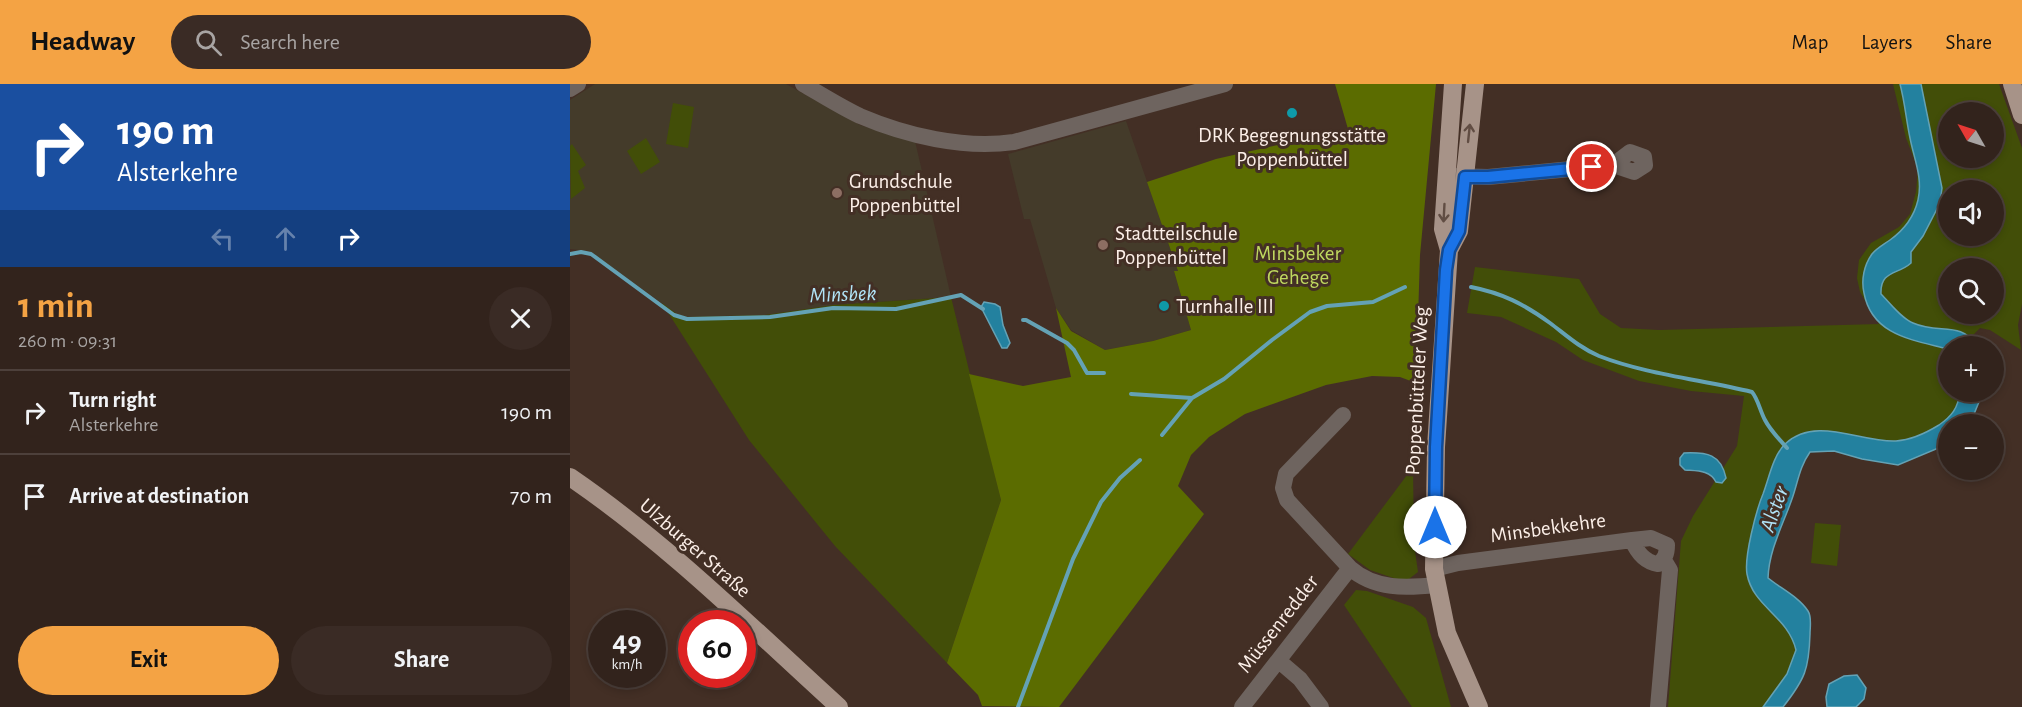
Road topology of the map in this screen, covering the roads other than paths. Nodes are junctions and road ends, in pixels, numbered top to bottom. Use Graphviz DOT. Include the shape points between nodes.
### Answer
graph roads {
  1 [pos="578,84"];
  2 [pos="803,84"];
  3 [pos="1225,84"];
  4 [pos="1454,84"];
  5 [pos="1475,84"];
  6 [pos="2012,84"];
  7 [pos="570,89"];
  8 [pos="2022,115"];
  9 [pos="1613,165"];
  10 [pos="1456,176"];
  11 [pos="1342,415"];
  12 [pos="570,477"];
  13 [pos="1350,568"];
  14 [pos="1436,577"];
  15 [pos="1279,661"];
  16 [pos="840,707"];
  17 [pos="1242,707"];
  18 [pos="1321,707"];
  19 [pos="1479,707"];
  20 [pos="1658,707"];
  1 -- 7 [label="street"];
  2 -- 3 [label="street" via="878,123 928,137 981,145 1014,142"];
  4 -- 10 [label="main road, Poppenbütteler Weg"];
  10 -- 5 [label="main road, Poppenbütteler Weg, one-way"];
  6 -- 8 [label="main road"];
  9 -- 10 [label="street" via="1488,177"];
  10 -- 14 [label="main road, Poppenbütteler Weg" via="1459,231 1449,250 1436,447"];
  11 -- 13 [label="street, Müssenredder" via="1286,474 1283,488 1287,500"];
  12 -- 16 [label="main road, Ulzburger Straße" via="680,562"];
  13 -- 14 [label="street, Müssenredder" via="1361,578 1382,585 1410,587"];
  13 -- 15 [label="street, Müssenredder"];
  14 -- 19 [label="main road, Poppenbütteler Weg" via="1448,633"];
  14 -- 20 [label="street, Minsbekkehre" via="1458,563 1632,540 1637,551 1652,563 1664,560 1670,570"];
  15 -- 17 [label="street, Müssenredder"];
  15 -- 18 [label="street"];
}
